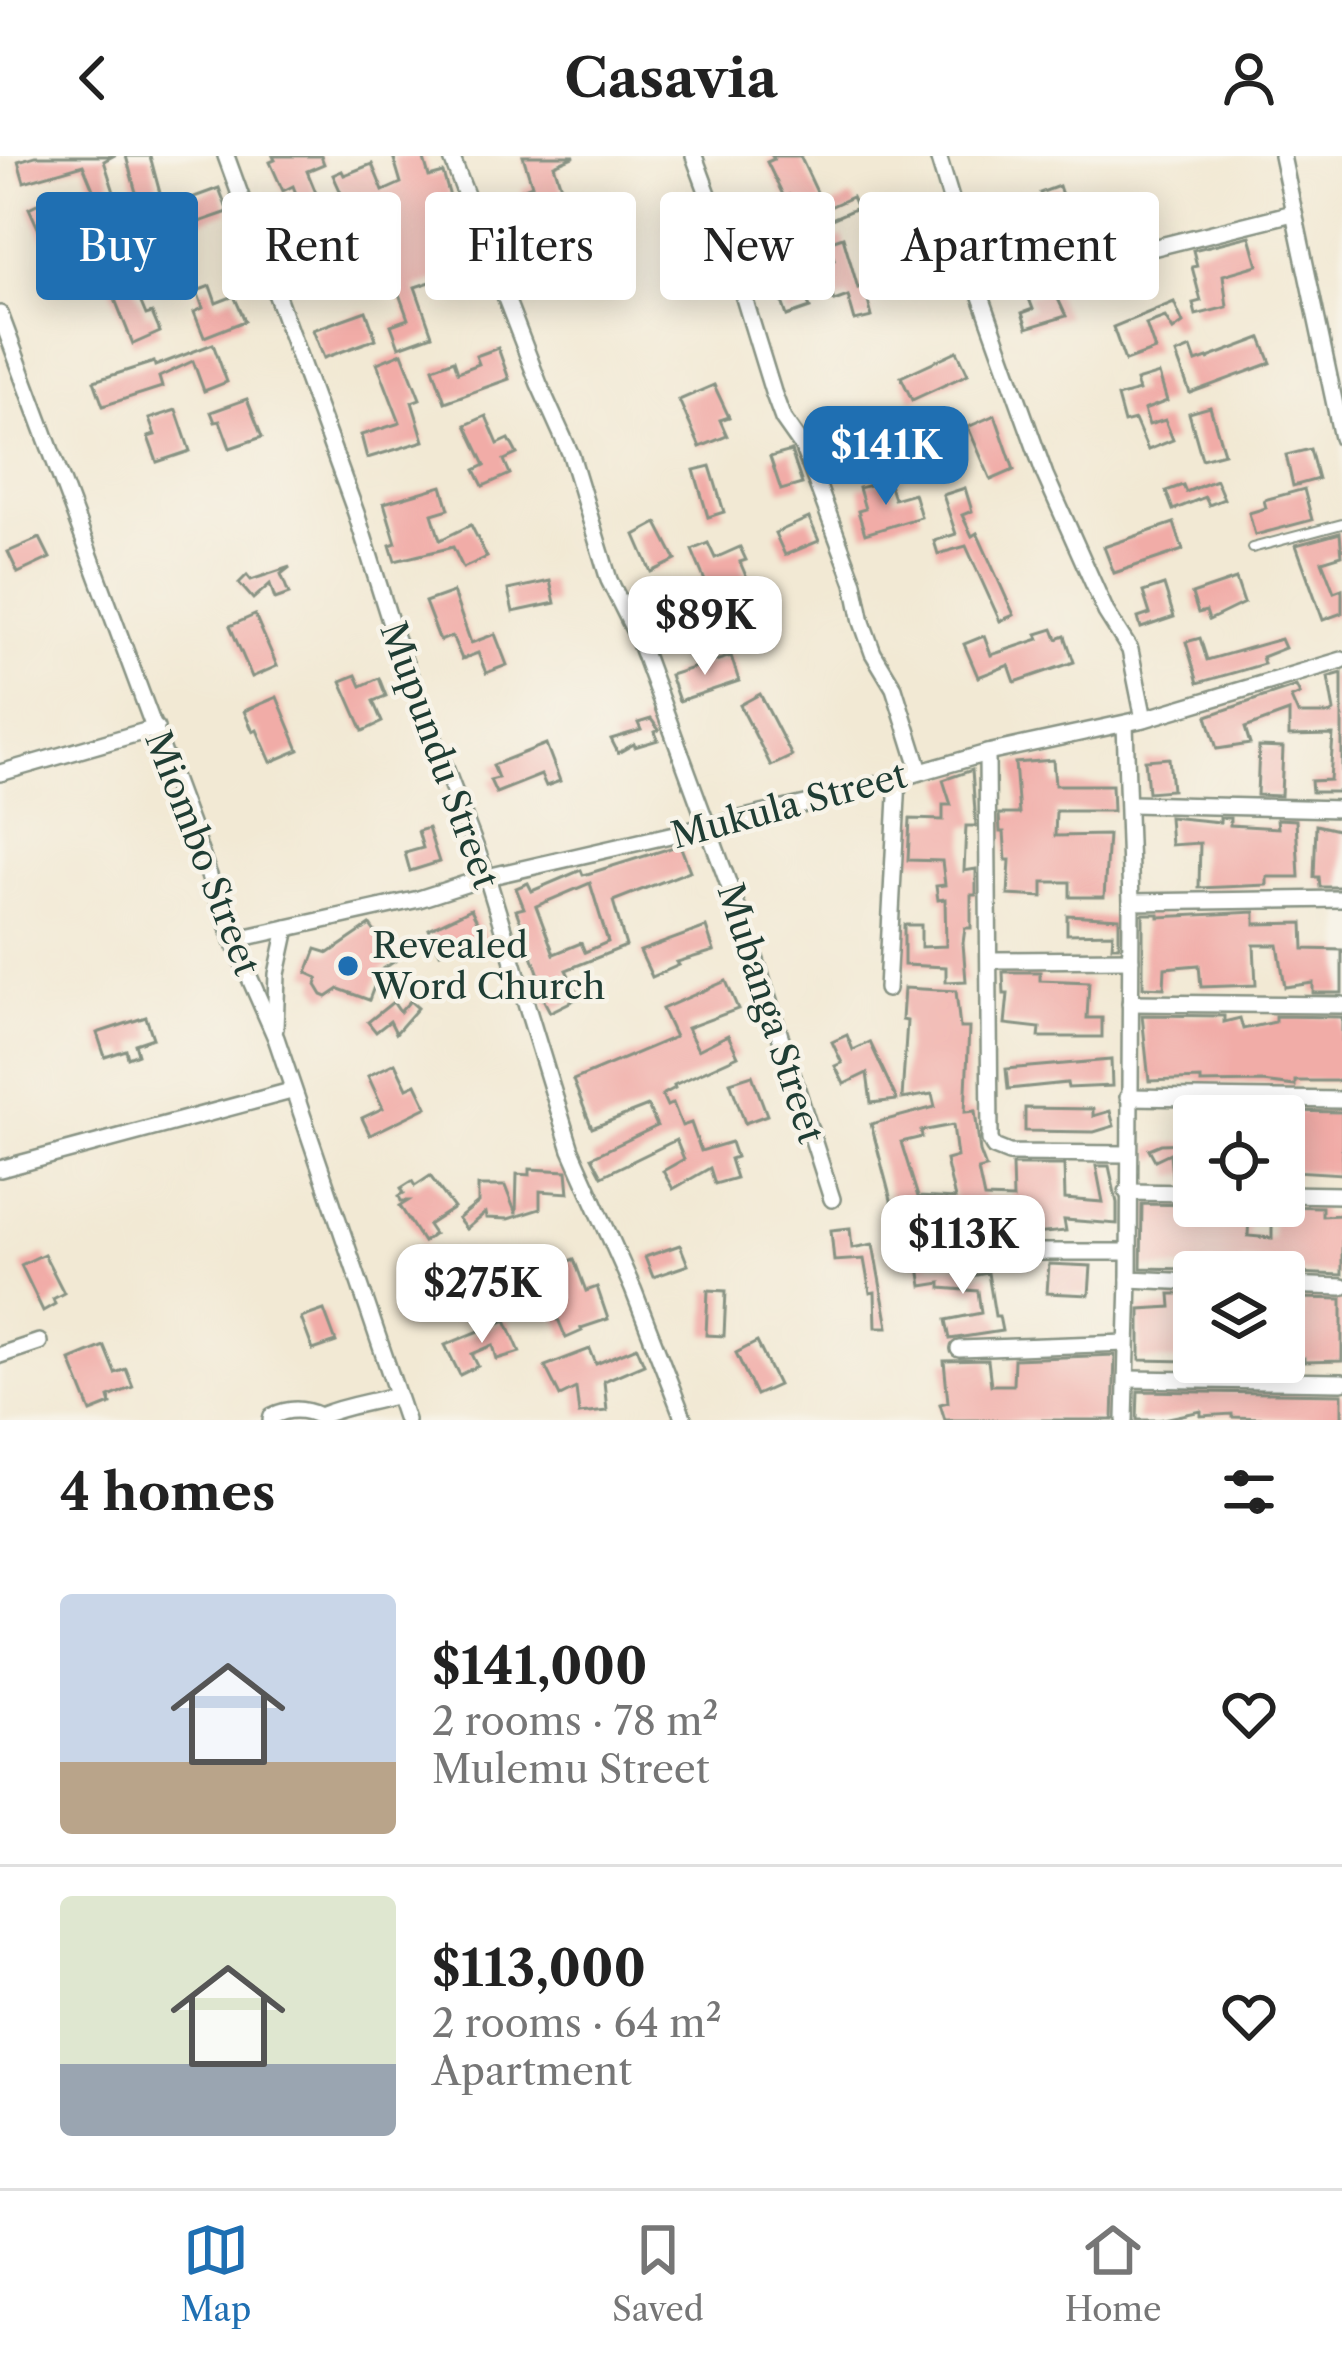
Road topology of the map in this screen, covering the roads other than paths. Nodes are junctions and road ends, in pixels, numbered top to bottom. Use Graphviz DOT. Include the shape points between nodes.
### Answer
graph roads {
  1 [pos="226,156"];
  2 [pos="451,156"];
  3 [pos="694,156"];
  4 [pos="938,156"];
  5 [pos="1282,156"];
  6 [pos="949,192"];
  7 [pos="1293,213"];
  8 [pos="1159,246"];
  9 [pos="983,300"];
  10 [pos="0,314"];
  11 [pos="1342,438"];
  12 [pos="1342,524"];
  13 [pos="1252,548"];
  14 [pos="1342,660"];
  15 [pos="1144,719"];
  16 [pos="1125,724"];
  17 [pos="157,728"];
  18 [pos="986,753"];
  19 [pos="920,771"];
  20 [pos="0,772"];
  21 [pos="898,778"];
  22 [pos="1130,804"];
  23 [pos="1342,809"];
  24 [pos="708,826"];
  25 [pos="487,877"];
  26 [pos="1342,899"];
  27 [pos="1130,902"];
  28 [pos="287,928"];
  29 [pos="233,940"];
  30 [pos="1131,959"];
  31 [pos="990,960"];
  32 [pos="887,988"];
  33 [pos="1130,1004"];
  34 [pos="1342,1005"];
  35 [pos="276,1038"];
  36 [pos="291,1091"];
  37 [pos="1128,1097"];
  38 [pos="1342,1100"];
  39 [pos="1127,1154"];
  40 [pos="0,1169"];
  41 [pos="1127,1192"];
  42 [pos="1173,1192"];
  43 [pos="1305,1194"];
  44 [pos="1342,1195"];
  45 [pos="832,1199"];
  46 [pos="986,1252"];
  47 [pos="1126,1252"];
  48 [pos="1129,1280"];
  49 [pos="1173,1281"];
  50 [pos="1305,1286"];
  51 [pos="1342,1287"];
  52 [pos="39,1342"];
  53 [pos="1126,1343"];
  54 [pos="959,1349"];
  55 [pos="0,1355"];
  56 [pos="1126,1379"];
  57 [pos="1342,1382"];
  58 [pos="397,1395"];
  59 [pos="271,1420"];
  60 [pos="406,1420"];
  61 [pos="684,1420"];
  62 [pos="1125,1420"];
  1 -- 25 [label="street, Mupundu Street"];
  2 -- 24 [label="street, Mubanga Street"];
  3 -- 19 [label="street" via="773,392 813,472"];
  4 -- 6 [label="street"];
  5 -- 7 [label="street"];
  7 -- 8 [label="street"];
  7 -- 11 [label="street"];
  9 -- 15 [label="street" via="1045,475 1130,650"];
  10 -- 17 [label="street, Miombo Street"];
  12 -- 13 [label="lane"];
  14 -- 15 [label="street, Mukula Street"];
  15 -- 16 [label="street, Mukula Street"];
  16 -- 18 [label="street, Mukula Street"];
  16 -- 22 [label="street"];
  17 -- 20 [label="street"];
  17 -- 29 [label="street, Miombo Street"];
  18 -- 19 [label="street, Mukula Street"];
  18 -- 31 [label="street"];
  19 -- 21 [label="street, Mukula Street"];
  21 -- 24 [label="street, Mukula Street"];
  21 -- 32 [label="street"];
  22 -- 23 [label="street"];
  22 -- 27 [label="street"];
  24 -- 25 [label="street, Mukula Street"];
  24 -- 45 [label="street, Mubanga Street"];
  25 -- 28 [label="street, Mukula Street"];
  25 -- 61 [label="street, Mupundu Street" via="572,1150"];
  26 -- 27 [label="street"];
  27 -- 30 [label="street"];
  28 -- 29 [label="street, Mukula Street"];
  28 -- 35 [label="street"];
  29 -- 35 [label="street, Miombo Street"];
  30 -- 31 [label="street"];
  30 -- 33 [label="street"];
  31 -- 39 [label="street" via="994,1147"];
  33 -- 34 [label="street"];
  33 -- 37 [label="street"];
  35 -- 36 [label="street, Miombo Street"];
  36 -- 40 [label="street"];
  36 -- 58 [label="street, Miombo Street"];
  37 -- 38 [label="street"];
  37 -- 39 [label="street"];
  39 -- 41 [label="street"];
  41 -- 42 [label="street"];
  41 -- 47 [label="street"];
  43 -- 44 [label="street"];
  46 -- 47 [label="street"];
  47 -- 48 [label="street"];
  48 -- 49 [label="street"];
  48 -- 53 [label="street"];
  50 -- 51 [label="street"];
  52 -- 55 [label="street"];
  53 -- 54 [label="street"];
  53 -- 56 [label="street"];
  56 -- 57 [label="street"];
  56 -- 62 [label="street"];
  58 -- 59 [label="street" via="320,1416 287,1410"];
  58 -- 60 [label="street, Miombo Street"];
}
